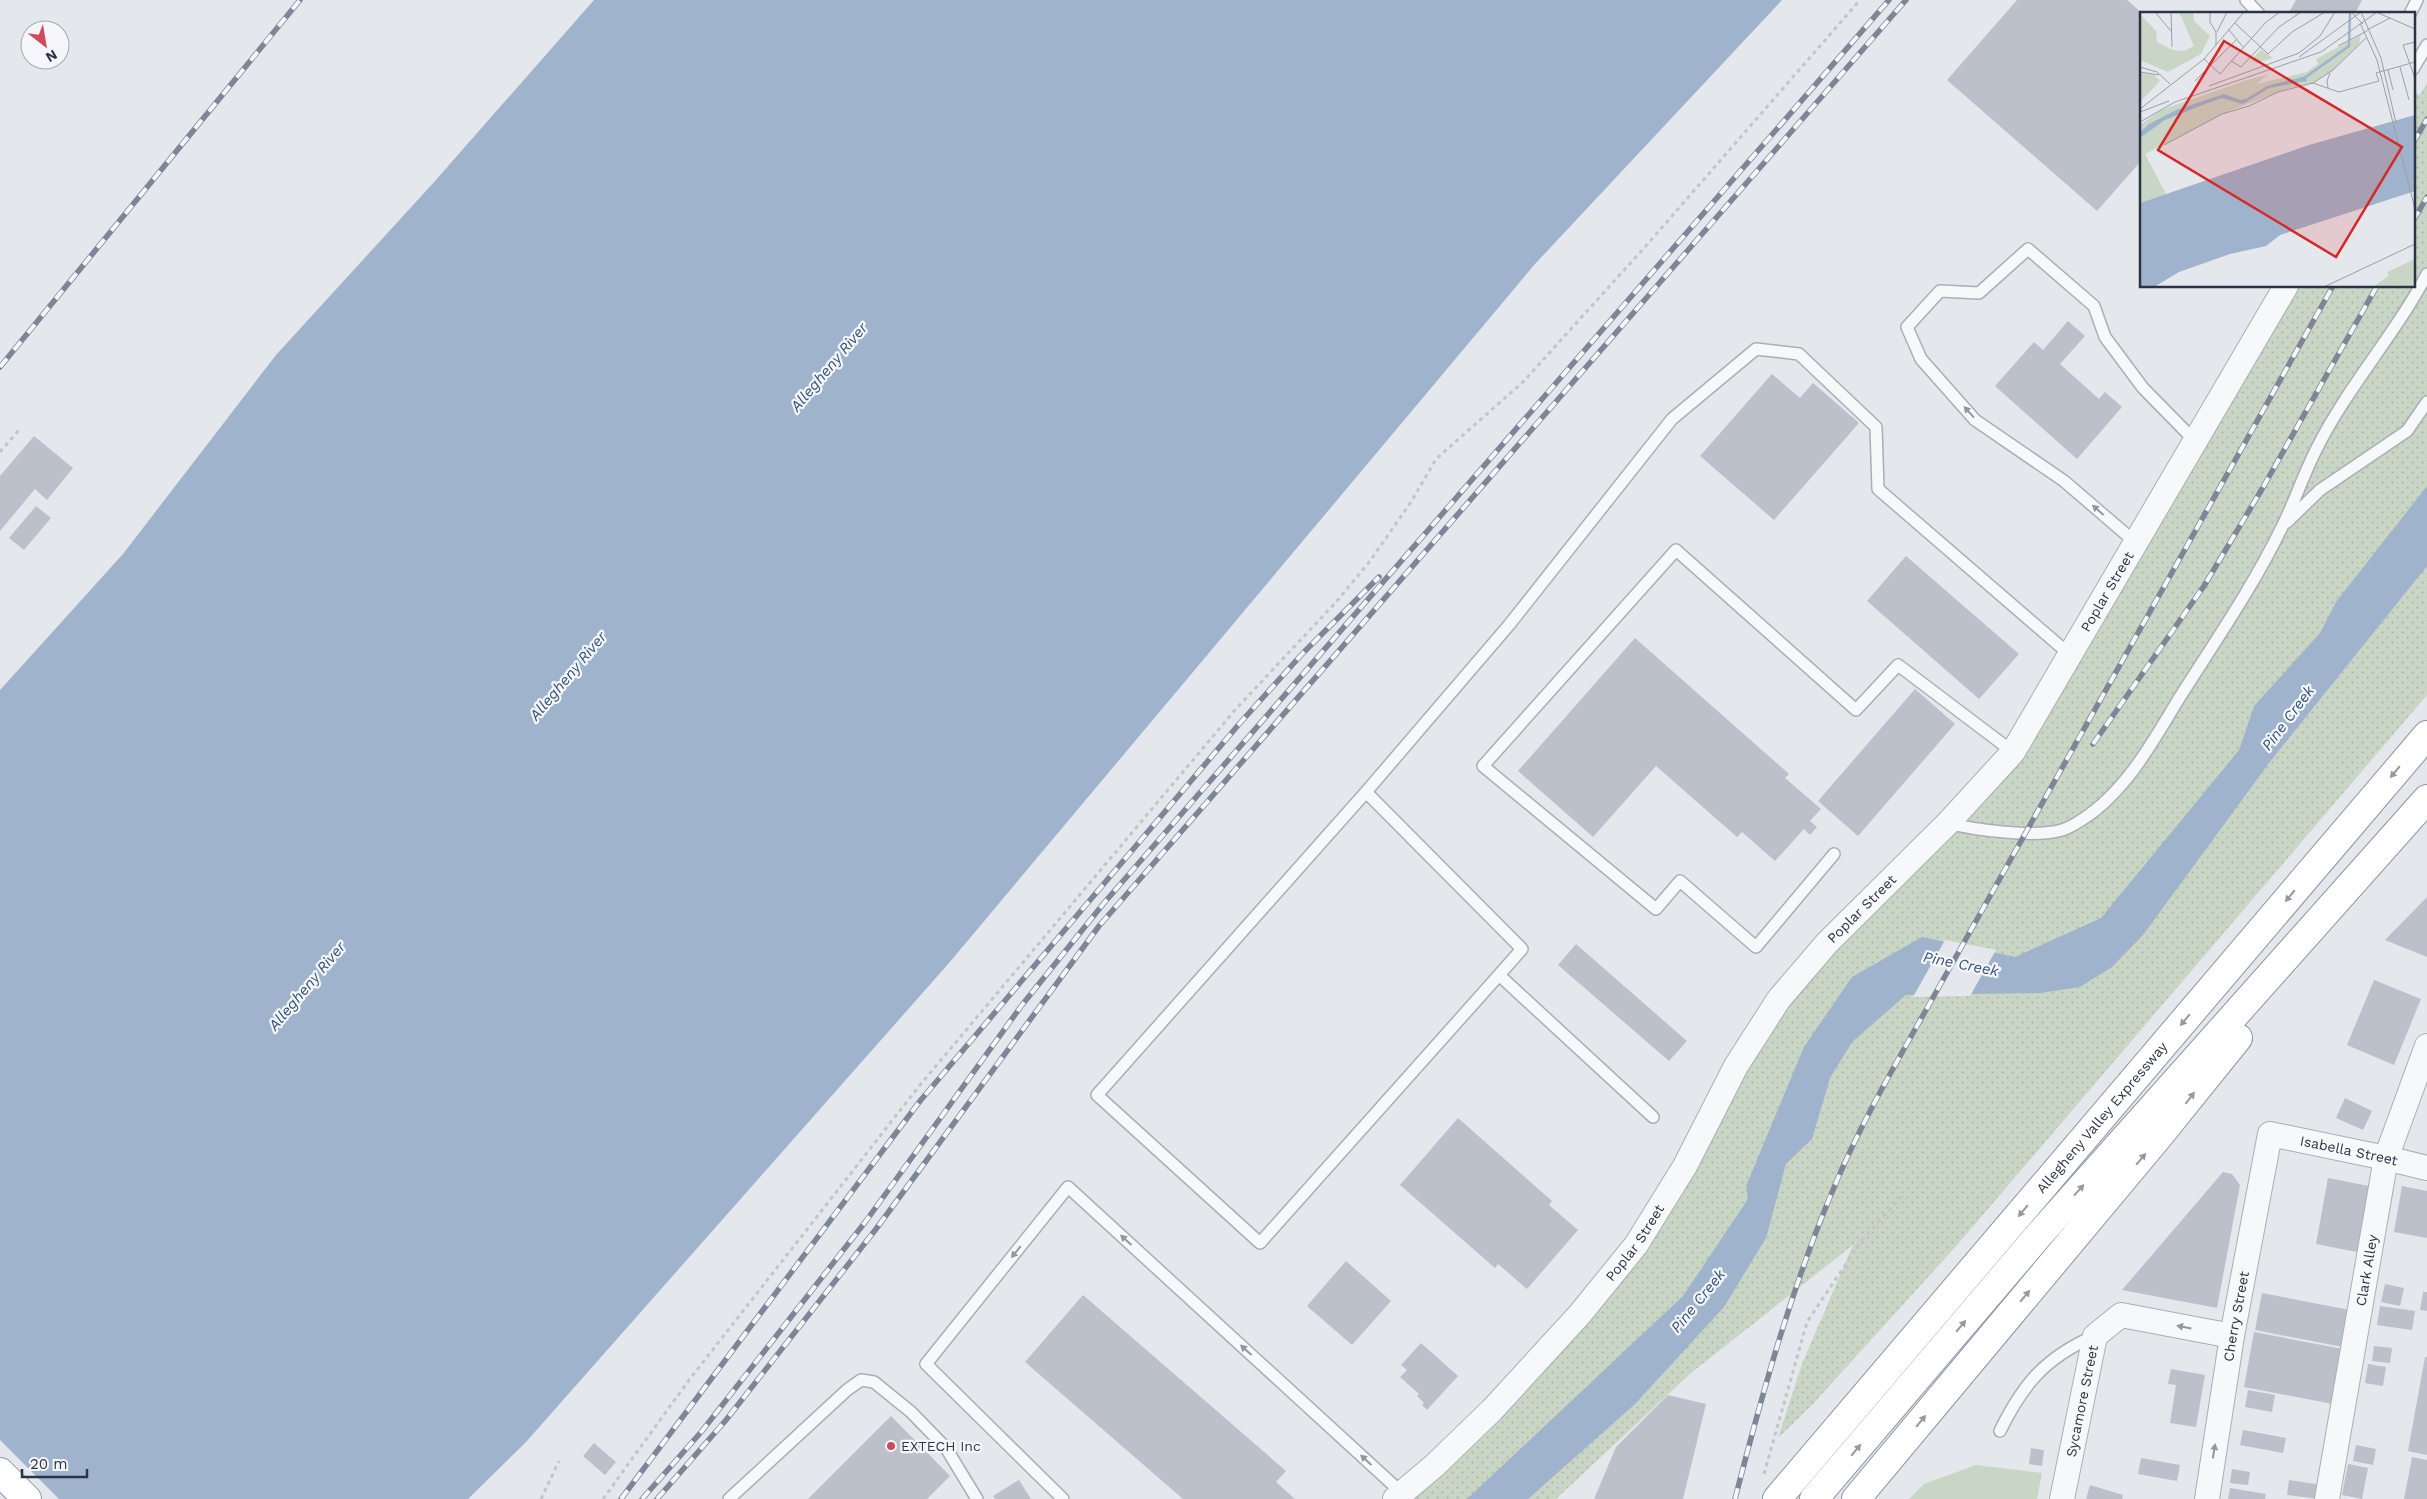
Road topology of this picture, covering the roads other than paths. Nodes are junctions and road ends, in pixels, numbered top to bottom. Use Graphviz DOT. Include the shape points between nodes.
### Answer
graph roads {
  1 [pos="2246,0"];
  2 [pos="2418,0"];
  3 [pos="2257,12"];
  4 [pos="2411,12"];
  5 [pos="2427,45"];
  6 [pos="2414,67"];
  7 [pos="2427,274"];
  8 [pos="2285,288"];
  9 [pos="2427,402"];
  10 [pos="2195,441"];
  11 [pos="2282,527"];
  12 [pos="2134,542"];
  13 [pos="2068,654"];
  14 [pos="2427,735"];
  15 [pos="2013,752"];
  16 [pos="1366,792"];
  17 [pos="2427,799"];
  18 [pos="1948,823"];
  19 [pos="1834,854"];
  20 [pos="1499,975"];
  21 [pos="2427,1046"];
  22 [pos="1653,1117"];
  23 [pos="2270,1134"];
  24 [pos="2386,1158"];
  25 [pos="2427,1168"];
  26 [pos="2096,1336"];
  27 [pos="2232,1336"];
  28 [pos="2000,1431"];
  29 [pos="0,1472"];
  30 [pos="1770,1490"];
  31 [pos="1819,1493"];
  32 [pos="1398,1496"];
  33 [pos="27,1499"];
  34 [pos="729,1499"];
  35 [pos="977,1499"];
  36 [pos="1063,1499"];
  37 [pos="1856,1499"];
  38 [pos="2062,1499"];
  39 [pos="2207,1499"];
  40 [pos="2327,1499"];
  1 -- 3 [label="lane"];
  2 -- 4 [label="lane"];
  5 -- 6 [label="lane"];
  7 -- 11 [label="lane" via="2318,447"];
  8 -- 10 [label="street, Poplar Street"];
  9 -- 11 [label="lane" via="2408,431 2320,490"];
  10 -- 12 [label="street, Poplar Street"];
  12 -- 10 [label="lane, one-way" via="2064,481 1975,420 1921,359 1906,327 1940,291 1979,293 2028,250 2094,306 2105,337 2143,388"];
  11 -- 18 [label="lane" via="2149,747 2112,795 2084,819 2062,830 1994,831"];
  12 -- 13 [label="street, Poplar Street"];
  13 -- 15 [label="street, Poplar Street"];
  13 -- 16 [label="lane" via="1878,489 1876,427 1799,354 1756,349 1672,419 1510,625"];
  14 -- 30 [label="highway, Allegheny Valley Expressway, one-way" via="1830,1438"];
  15 -- 18 [label="street, Poplar Street"];
  15 -- 19 [label="lane" via="1898,665 1856,710 1676,550 1483,766 1656,908 1680,881 1756,947"];
  16 -- 20 [label="lane" via="1522,949"];
  16 -- 20 [label="lane" via="1097,1095 1260,1243"];
  31 -- 17 [label="highway, Allegheny Valley Expressway, one-way" via="2038,1236"];
  37 -- 17 [label="highway, one-way" via="2160,1136"];
  18 -- 32 [label="street, Poplar Street" via="1827,943 1779,999 1736,1066 1685,1166 1636,1245 1492,1410"];
  20 -- 22 [label="lane"];
  21 -- 24 [label="street, Clark Alley"];
  23 -- 24 [label="street, Isabella Street"];
  23 -- 27 [label="street, Cherry Street"];
  24 -- 25 [label="street, Isabella Street"];
  24 -- 40 [label="street, Clark Alley"];
  27 -- 26 [label="street, Sycamore Street, one-way" via="2120,1315"];
  26 -- 28 [label="lane" via="2069,1347 2035,1374"];
  26 -- 38 [label="street, Sycamore Street"];
  39 -- 27 [label="street, Cherry Street, one-way"];
  29 -- 33 [label="highway"];
  32 -- 36 [label="lane, one-way" via="1068,1187 926,1364"];
  34 -- 35 [label="lane" via="860,1380 874,1382 911,1412 946,1448"];
}
